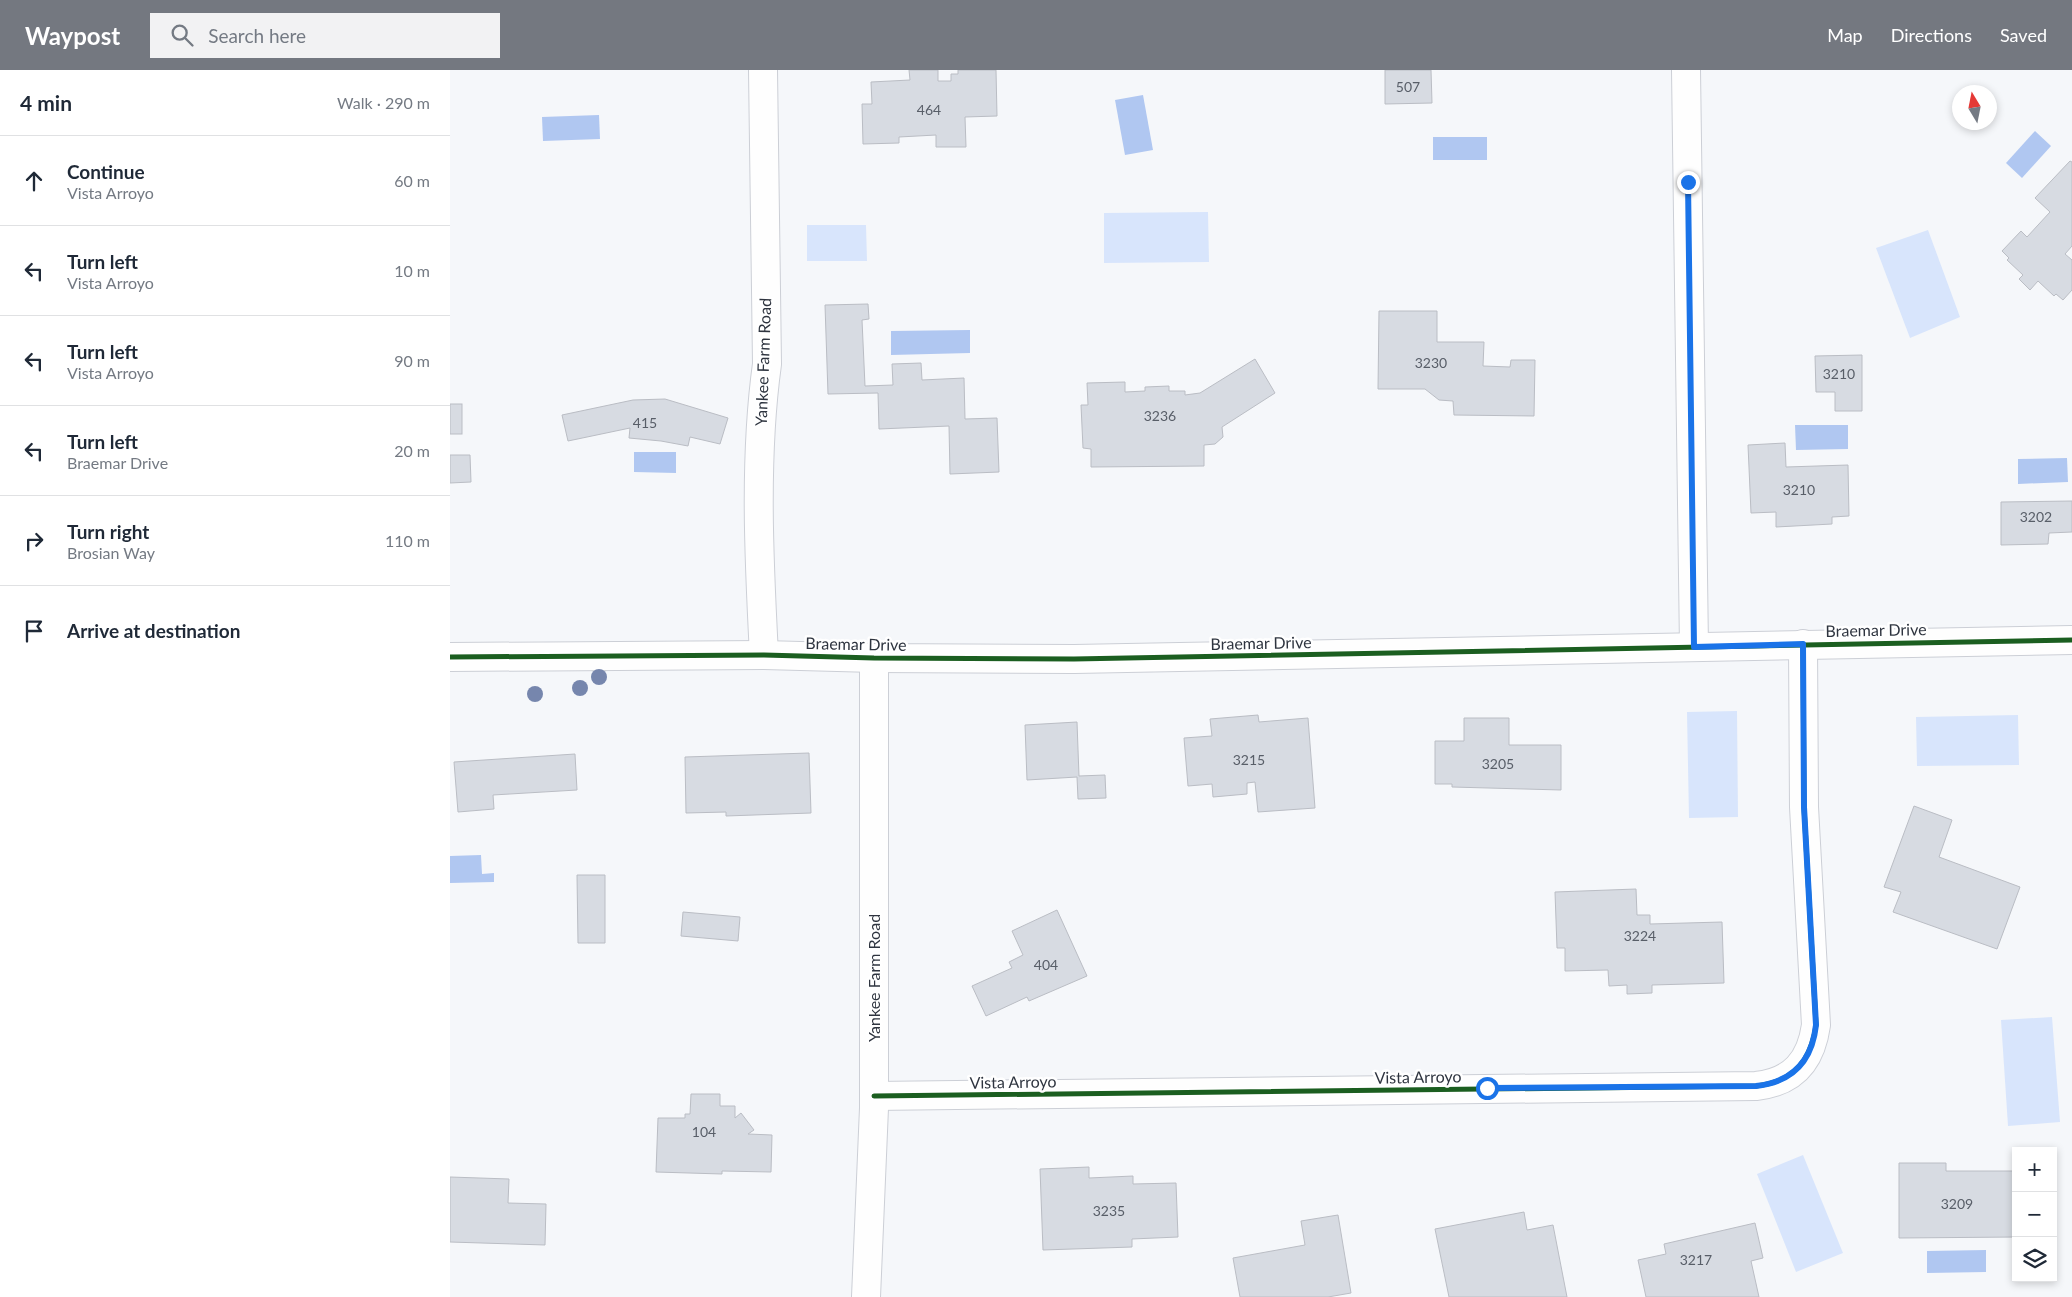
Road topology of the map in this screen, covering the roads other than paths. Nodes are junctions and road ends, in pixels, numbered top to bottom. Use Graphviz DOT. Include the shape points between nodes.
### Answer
graph roads {
  1 [pos="763,70"];
  2 [pos="1686,70"];
  3 [pos="2072,640"];
  4 [pos="1803,644"];
  5 [pos="1694,647"];
  6 [pos="764,655"];
  7 [pos="450,657"];
  8 [pos="874,658"];
  9 [pos="874,1096"];
  10 [pos="866,1297"];
  1 -- 6 [label="street, Yankee Farm Road" via="767,364 761,406 760,514"];
  2 -- 5 [label="street"];
  3 -- 4 [label="street, Braemar Drive"];
  4 -- 5 [label="street, Braemar Drive"];
  4 -- 9 [label="street, Vista Arroyo" via="1804,807 1816,1025 1808,1055 1786,1078 1756,1086"];
  5 -- 8 [label="street, Braemar Drive" via="1084,658"];
  6 -- 7 [label="street, Braemar Drive"];
  6 -- 8 [label="street, Braemar Drive"];
  8 -- 9 [label="street, Yankee Farm Road"];
  9 -- 10 [label="street, Yankee Farm Road"];
}
